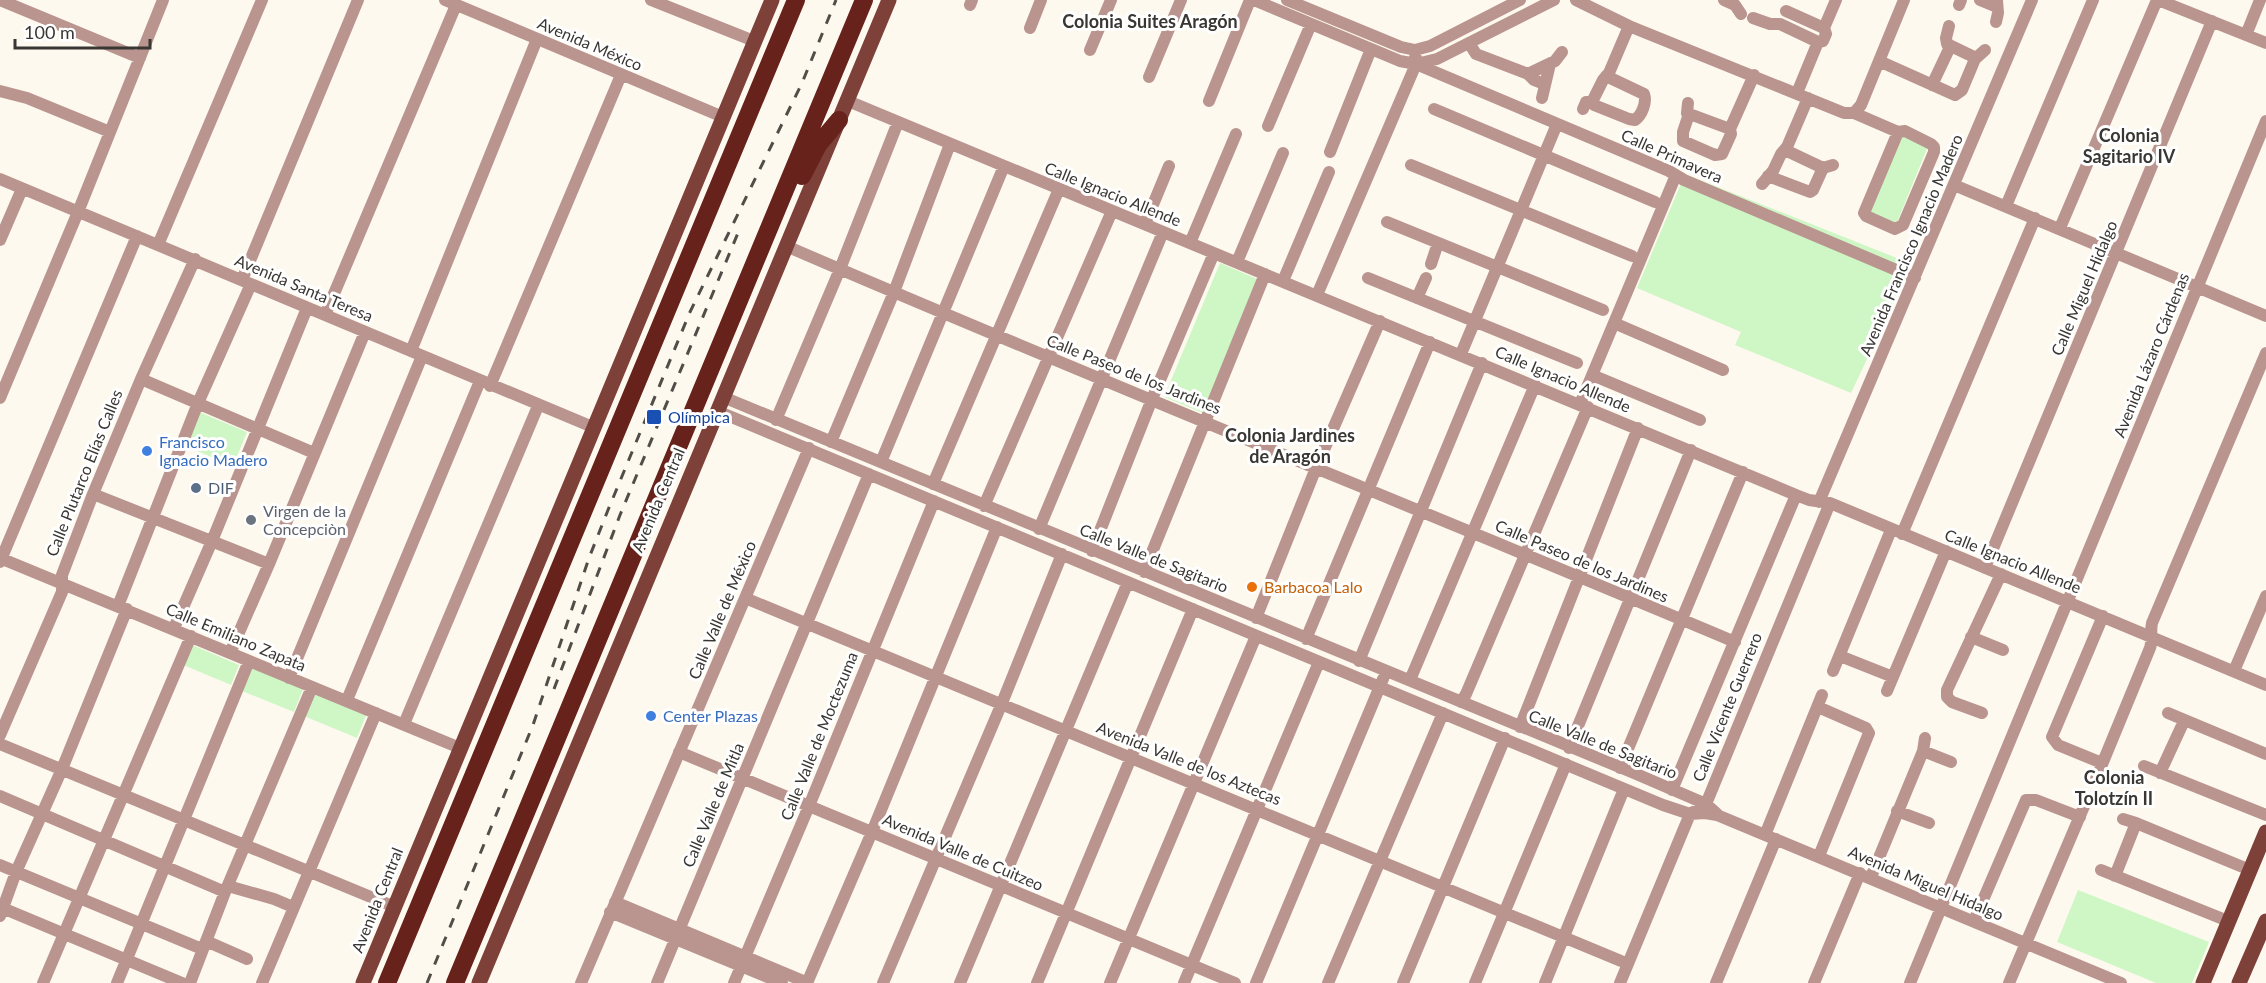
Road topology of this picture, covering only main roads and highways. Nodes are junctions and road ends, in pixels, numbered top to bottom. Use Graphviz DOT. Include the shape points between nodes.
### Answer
graph roads {
  1 [pos="772,0"];
  2 [pos="796,0"];
  3 [pos="864,0"];
  4 [pos="889,0"];
  5 [pos="839,120"];
  6 [pos="773,220"];
  7 [pos="2266,832"];
  8 [pos="482,918"];
  9 [pos="2266,921"];
  10 [pos="387,982"];
  11 [pos="363,983"];
  12 [pos="455,983"];
  13 [pos="465,983"];
  14 [pos="479,983"];
  15 [pos="2203,983"];
  16 [pos="2239,983"];
  1 -- 11 [label="main road, Avenida Central"];
  2 -- 10 [label="highway"];
  3 -- 6 [label="highway, Avenida Central"];
  4 -- 5 [label="main road, Avenida Central"];
  5 -- 6 [label="highway"];
  5 -- 14 [label="main road, Avenida Central"];
  6 -- 8 [label="highway, Avenida Central"];
  7 -- 15 [label="main road"];
  8 -- 12 [label="highway, Avenida Central"];
  8 -- 13 [label="highway"];
  9 -- 16 [label="main road"];
}
